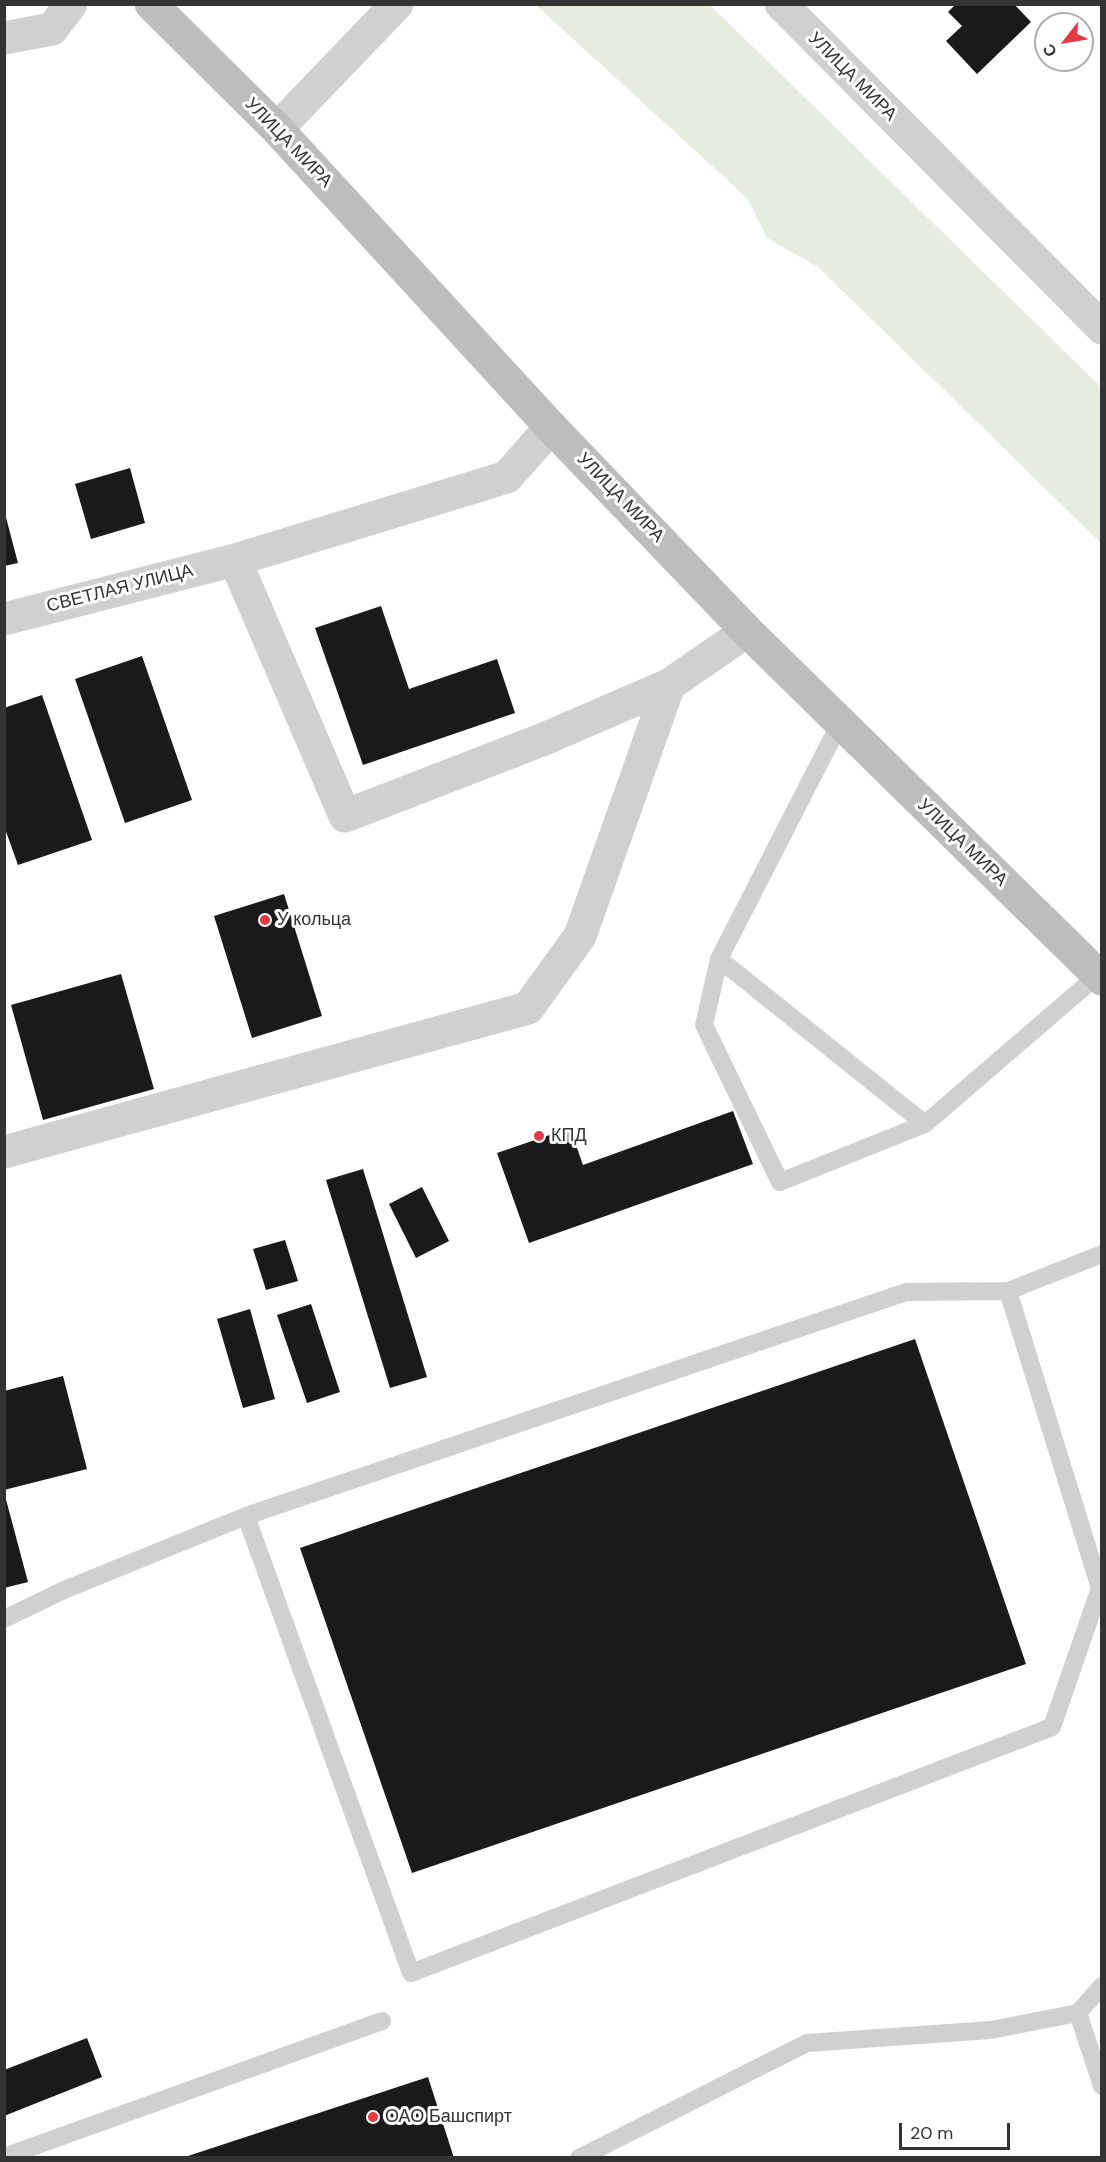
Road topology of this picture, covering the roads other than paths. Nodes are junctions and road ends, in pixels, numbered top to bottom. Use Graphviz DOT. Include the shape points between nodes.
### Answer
graph roads {
  1 [pos="71,4"];
  2 [pos="151,4"];
  3 [pos="397,4"];
  4 [pos="781,4"];
  5 [pos="4,38"];
  6 [pos="277,129"];
  7 [pos="1101,328"];
  8 [pos="551,427"];
  9 [pos="235,560"];
  10 [pos="4,619"];
  11 [pos="747,631"];
  12 [pos="669,685"];
  13 [pos="840,723"];
  14 [pos="719,958"];
  15 [pos="1100,977"];
  16 [pos="925,1124"];
  17 [pos="4,1152"];
  18 [pos="1101,1254"];
  19 [pos="1008,1292"];
  20 [pos="246,1516"];
  21 [pos="4,1619"];
  22 [pos="1101,1986"];
  23 [pos="1078,2013"];
  24 [pos="382,2021"];
  25 [pos="1101,2086"];
  26 [pos="4,2157"];
  27 [pos="579,2157"];
  1 -- 5 [label="street" via="52,29"];
  2 -- 6 [label="main road, УЛИЦА МИРА"];
  3 -- 6 [label="street"];
  4 -- 7 [label="street, УЛИЦА МИРА"];
  6 -- 8 [label="main road, УЛИЦА МИРА"];
  8 -- 9 [label="street, СВЕТЛАЯ УЛИЦА" via="507,477"];
  8 -- 11 [label="main road, УЛИЦА МИРА"];
  9 -- 10 [label="street, СВЕТЛАЯ УЛИЦА"];
  9 -- 12 [label="street" via="345,816 544,739"];
  11 -- 12 [label="street"];
  11 -- 13 [label="main road, УЛИЦА МИРА"];
  12 -- 17 [label="street" via="580,936 528,1008"];
  13 -- 14 [label="lane"];
  13 -- 15 [label="main road, УЛИЦА МИРА"];
  14 -- 16 [label="lane"];
  14 -- 16 [label="lane" via="704,1025 780,1182"];
  15 -- 16 [label="lane"];
  18 -- 19 [label="lane"];
  19 -- 20 [label="lane" via="906,1292"];
  19 -- 20 [label="lane" via="1100,1588 1052,1727 411,1973"];
  20 -- 21 [label="lane" via="64,1590"];
  22 -- 23 [label="lane"];
  23 -- 25 [label="lane"];
  23 -- 27 [label="lane" via="991,2030 807,2043"];
  24 -- 26 [label="lane"];
}
